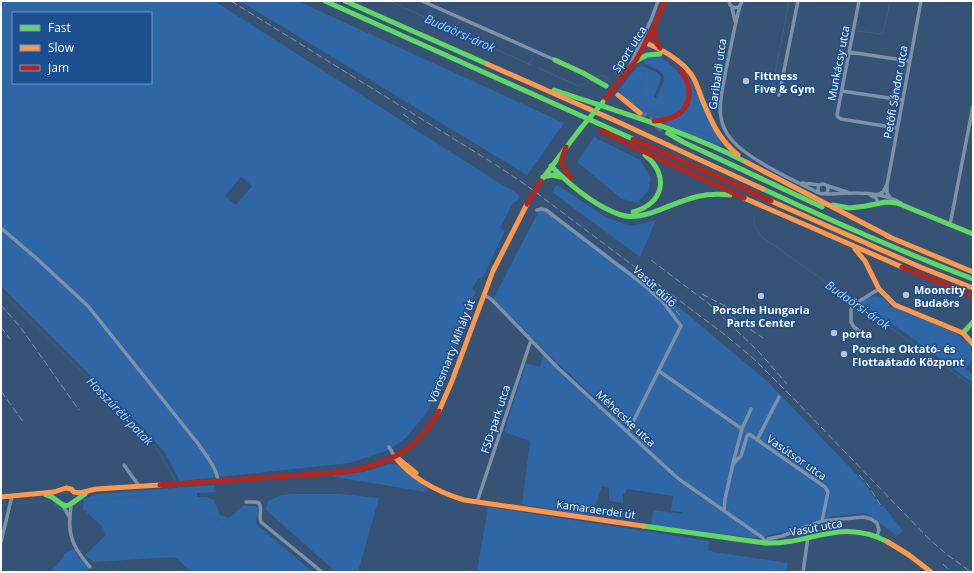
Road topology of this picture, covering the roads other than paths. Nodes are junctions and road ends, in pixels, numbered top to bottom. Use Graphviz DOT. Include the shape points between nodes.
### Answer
graph roads {
  1 [pos="325,1"];
  2 [pos="345,1"];
  3 [pos="422,1"];
  4 [pos="658,1"];
  5 [pos="729,1"];
  6 [pos="742,1"];
  7 [pos="798,1"];
  8 [pos="859,1"];
  9 [pos="921,1"];
  10 [pos="664,2"];
  11 [pos="740,6"];
  12 [pos="732,7"];
  13 [pos="735,24"];
  14 [pos="654,29"];
  15 [pos="646,42"];
  16 [pos="849,52"];
  17 [pos="663,54"];
  18 [pos="555,60"];
  19 [pos="636,61"];
  20 [pos="909,61"];
  21 [pos="628,71"];
  22 [pos="520,80"];
  23 [pos="606,86"];
  24 [pos="842,91"];
  25 [pos="618,95"];
  26 [pos="779,95"];
  27 [pos="902,100"];
  28 [pos="973,106"];
  29 [pos="639,115"];
  30 [pos="583,117"];
  31 [pos="897,128"];
  32 [pos="668,133"];
  33 [pos="629,145"];
  34 [pos="566,147"];
  35 [pos="552,166"];
  36 [pos="755,167"];
  37 [pos="568,178"];
  38 [pos="542,179"];
  39 [pos="799,182"];
  40 [pos="820,185"];
  41 [pos="887,185"];
  42 [pos="828,186"];
  43 [pos="820,193"];
  44 [pos="826,194"];
  45 [pos="858,194"];
  46 [pos="867,194"];
  47 [pos="877,195"];
  48 [pos="890,197"];
  49 [pos="814,198"];
  50 [pos="751,202"];
  51 [pos="878,203"];
  52 [pos="527,204"];
  53 [pos="908,207"];
  54 [pos="537,210"];
  55 [pos="950,225"];
  56 [pos="1,228"];
  57 [pos="973,234"];
  58 [pos="890,237"];
  59 [pos="854,248"];
  60 [pos="973,272"];
  61 [pos="973,279"];
  62 [pos="973,288"];
  63 [pos="879,289"];
  64 [pos="484,295"];
  65 [pos="973,296"];
  66 [pos="973,322"];
  67 [pos="963,333"];
  68 [pos="868,338"];
  69 [pos="530,343"];
  70 [pos="973,344"];
  71 [pos="659,371"];
  72 [pos="779,397"];
  73 [pos="752,409"];
  74 [pos="742,429"];
  75 [pos="628,432"];
  76 [pos="757,440"];
  77 [pos="389,447"];
  78 [pos="406,451"];
  79 [pos="395,457"];
  80 [pos="733,464"];
  81 [pos="124,465"];
  82 [pos="409,467"];
  83 [pos="218,482"];
  84 [pos="427,484"];
  85 [pos="140,487"];
  86 [pos="100,490"];
  87 [pos="59,491"];
  88 [pos="74,492"];
  89 [pos="39,494"];
  90 [pos="12,496"];
  91 [pos="1,497"];
  92 [pos="57,499"];
  93 [pos="73,502"];
  94 [pos="246,502"];
  95 [pos="477,502"];
  96 [pos="63,506"];
  97 [pos="724,511"];
  98 [pos="70,518"];
  99 [pos="822,521"];
  100 [pos="877,536"];
  101 [pos="808,537"];
  102 [pos="1,542"];
  103 [pos="764,543"];
  104 [pos="90,567"];
  105 [pos="322,572"];
  106 [pos="803,572"];
  107 [pos="931,572"];
  1 -- 30 [label="main road"];
  2 -- 22 [label="main road"];
  3 -- 18 [label="street"];
  4 -- 21 [label="street"];
  5 -- 12 [label="street, Garibaldi utca"];
  6 -- 11 [label="street, Garibaldi utca"];
  7 -- 26 [label="street"];
  8 -- 16 [label="street, Munkácsy utca"];
  9 -- 20 [label="street, Petőfi Sándor utca"];
  10 -- 14 [label="main road, Sport utca"];
  11 -- 12 [label="street"];
  11 -- 13 [label="street, Garibaldi utca"];
  12 -- 13 [label="street, Garibaldi utca"];
  13 -- 39 [label="street, Garibaldi utca" via="721,101 723,124 731,139 741,149"];
  14 -- 15 [label="main road, Sport utca"];
  14 -- 17 [label="main road" via="656,43"];
  15 -- 17 [label="main road"];
  15 -- 19 [label="main road, Sport utca"];
  16 -- 20 [label="street"];
  16 -- 24 [label="street, Munkácsy utca"];
  17 -- 19 [label="main road" via="646,54"];
  17 -- 29 [label="main road" via="684,73 690,87 688,100 682,111 672,119 660,121"];
  17 -- 36 [label="main road" via="681,64 691,75 720,138 732,151"];
  18 -- 23 [label="main road"];
  19 -- 21 [label="main road, Sport utca"];
  20 -- 27 [label="street, Petőfi Sándor utca"];
  21 -- 34 [label="main road, Sport utca, bridge"];
  22 -- 29 [label="main road"];
  22 -- 61 [label="main road" via="616,121 804,208"];
  24 -- 27 [label="street"];
  24 -- 31 [label="street, Munkácsy utca" via="838,117"];
  25 -- 29 [label="main road"];
  27 -- 31 [label="street, Petőfi Sándor utca"];
  28 -- 55 [label="street"];
  29 -- 36 [label="main road"];
  30 -- 33 [label="main road" via="589,124"];
  30 -- 62 [label="main road"];
  31 -- 41 [label="street, Petőfi Sándor utca"];
  32 -- 58 [label="main road" via="797,196"];
  33 -- 37 [label="main road" via="650,159 659,172 659,192 652,204 645,208 634,212 616,209"];
  33 -- 50 [label="main road"];
  34 -- 35 [label="main road, Sport utca"];
  34 -- 37 [label="main road" via="561,161"];
  35 -- 37 [label="main road"];
  35 -- 38 [label="main road, Sport utca"];
  36 -- 49 [label="main road"];
  37 -- 38 [label="main road" via="552,175"];
  37 -- 50 [label="main road" via="598,203 627,216 649,214 686,198 703,194 724,194"];
  38 -- 52 [label="main road, Sport utca, bridge"];
  39 -- 40 [label="street, Garibaldi utca"];
  39 -- 43 [label="street, Garibaldi utca"];
  40 -- 42 [label="street"];
  40 -- 43 [label="street"];
  41 -- 47 [label="street" via="883,192"];
  41 -- 48 [label="street, Petőfi Sándor utca"];
  42 -- 44 [label="street"];
  42 -- 45 [label="street"];
  43 -- 44 [label="street"];
  44 -- 45 [label="street"];
  45 -- 46 [label="street"];
  46 -- 47 [label="street"];
  46 -- 51 [label="street" via="876,198"];
  47 -- 48 [label="street"];
  48 -- 53 [label="street"];
  49 -- 51 [label="main road" via="842,208"];
  49 -- 58 [label="main road"];
  50 -- 59 [label="main road"];
  51 -- 53 [label="main road" via="892,202"];
  52 -- 64 [label="main road, Vörösmarty Mihály út" via="505,245"];
  53 -- 55 [label="main road"];
  54 -- 71 [label="street, Vasút dűlő" via="546,210 644,285 663,302 677,320 681,326"];
  55 -- 57 [label="main road"];
  56 -- 83 [label="street" via="88,306 199,445"];
  58 -- 60 [label="main road"];
  59 -- 63 [label="main road" via="865,261"];
  59 -- 65 [label="main road"];
  63 -- 67 [label="main road" via="895,305"];
  63 -- 68 [label="street" via="858,301 851,310 851,322 854,327"];
  64 -- 75 [label="street, Méhecske utca"];
  64 -- 78 [label="main road, Vörösmarty Mihály út" via="441,407 426,430"];
  66 -- 67 [label="main road"];
  67 -- 70 [label="main road"];
  69 -- 95 [label="street, FSD-park utca"];
  71 -- 74 [label="street"];
  71 -- 75 [label="street, Vasút dűlő"];
  72 -- 76 [label="street"];
  73 -- 74 [label="street"];
  74 -- 80 [label="street"];
  75 -- 97 [label="street, Méhecske utca" via="684,482"];
  76 -- 80 [label="street, Vasútsor utca" via="749,434 741,456"];
  76 -- 99 [label="street, Vasútsor utca" via="825,487 828,492"];
  77 -- 79 [label="street"];
  78 -- 79 [label="main road, Vörösmarty Mihály út"];
  78 -- 82 [label="main road" via="404,459"];
  79 -- 82 [label="main road, Kamaraerdei út"];
  79 -- 83 [label="main road, Vörösmarty Mihály út" via="345,472"];
  79 -- 84 [label="main road, Kamaraerdei út" via="399,463"];
  80 -- 97 [label="street"];
  81 -- 85 [label="street"];
  82 -- 84 [label="main road, Kamaraerdei út"];
  83 -- 85 [label="main road, Vörösmarty Mihály út"];
  84 -- 95 [label="main road, Kamaraerdei út" via="449,495"];
  85 -- 86 [label="main road, Vörösmarty Mihály út"];
  86 -- 88 [label="main road"];
  86 -- 93 [label="main road" via="85,494"];
  87 -- 88 [label="main road" via="68,488"];
  87 -- 89 [label="main road"];
  87 -- 92 [label="main road"];
  88 -- 93 [label="main road"];
  89 -- 90 [label="main road"];
  89 -- 92 [label="main road"];
  90 -- 91 [label="main road"];
  90 -- 102 [label="street"];
  92 -- 96 [label="main road"];
  93 -- 96 [label="main road"];
  93 -- 96 [label="street" via="70,518"];
  94 -- 105 [label="street" via="259,503 261,522"];
  95 -- 103 [label="main road, Kamaraerdei út"];
  97 -- 103 [label="street, Méhecske utca" via="763,538"];
  98 -- 104 [label="street" via="69,529 73,544"];
  99 -- 100 [label="street" via="852,517 868,518 878,525"];
  99 -- 103 [label="street" via="768,539"];
  100 -- 101 [label="main road, Vasút utca" via="839,531"];
  100 -- 107 [label="main road, Vasút utca" via="896,545"];
  101 -- 103 [label="main road, Vasút utca"];
  101 -- 106 [label="street"];
}
